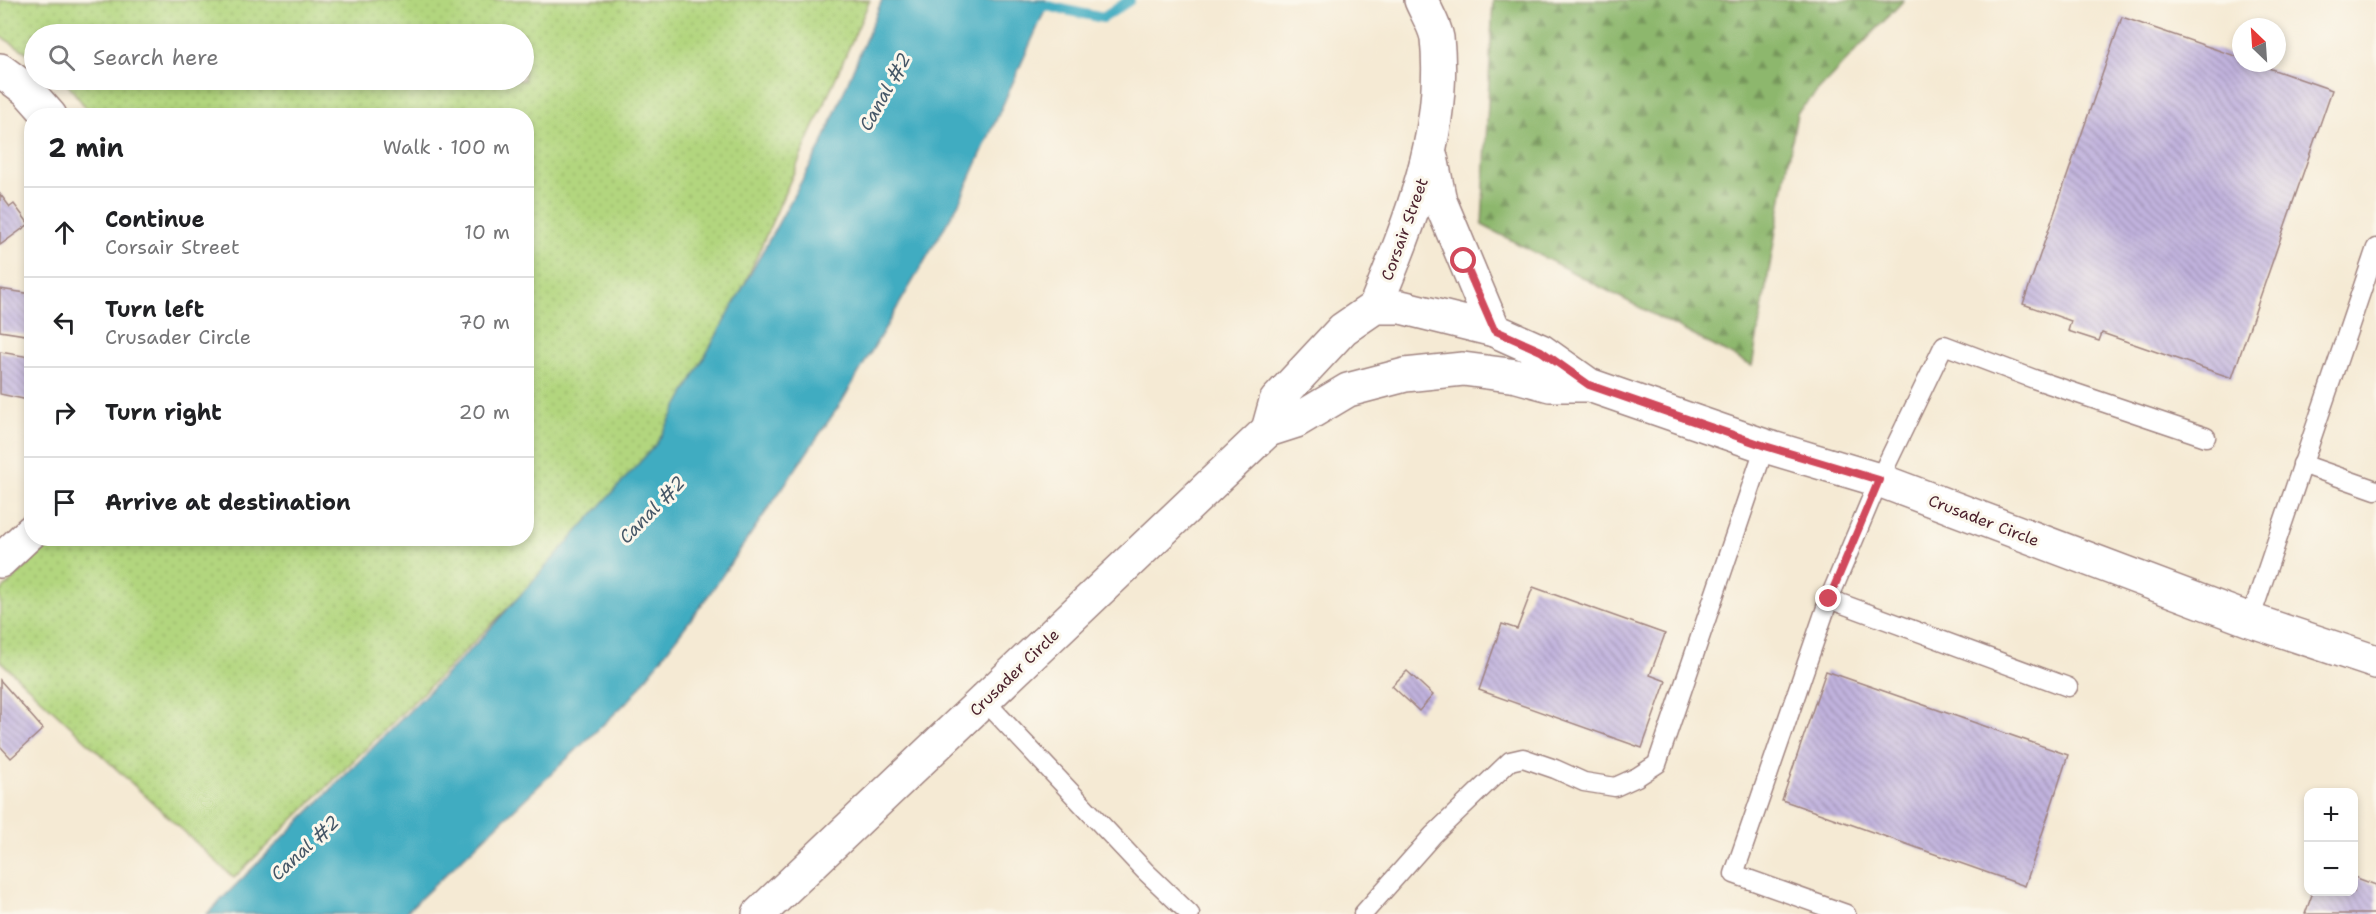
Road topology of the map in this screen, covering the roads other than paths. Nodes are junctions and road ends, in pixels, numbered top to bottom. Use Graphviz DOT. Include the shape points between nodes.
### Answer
graph roads {
  1 [pos="1422,0"];
  2 [pos="0,70"];
  3 [pos="24,88"];
  4 [pos="27,90"];
  5 [pos="43,108"];
  6 [pos="1430,151"];
  7 [pos="2376,248"];
  8 [pos="1375,307"];
  9 [pos="1494,330"];
  10 [pos="1589,385"];
  11 [pos="1268,430"];
  12 [pos="2206,437"];
  13 [pos="1765,446"];
  14 [pos="2302,464"];
  15 [pos="1879,480"];
  16 [pos="2376,490"];
  17 [pos="24,538"];
  18 [pos="0,561"];
  19 [pos="1829,599"];
  20 [pos="2250,620"];
  21 [pos="2376,662"];
  22 [pos="2068,687"];
  23 [pos="984,700"];
  24 [pos="759,914"];
  25 [pos="1190,914"];
  26 [pos="1363,914"];
  27 [pos="1846,914"];
  1 -- 6 [label="street, Corsair Street" via="1437,36 1437,87"];
  2 -- 3 [label="street"];
  4 -- 5 [label="street"];
  6 -- 8 [label="street, Corsair Street" via="1410,220"];
  6 -- 9 [label="street, Corsair Street" via="1440,201"];
  7 -- 14 [label="lane"];
  8 -- 9 [label="street, Crusader Circle" via="1401,307"];
  8 -- 11 [label="street" via="1342,329 1276,401"];
  9 -- 10 [label="street, Crusader Circle" via="1541,351"];
  10 -- 11 [label="street, Crusader Circle" via="1550,385 1462,369 1405,375 1348,390 1296,421"];
  10 -- 13 [label="street, Crusader Circle"];
  11 -- 23 [label="street, Crusader Circle"];
  12 -- 15 [label="lane" via="1944,345"];
  13 -- 15 [label="street, Crusader Circle"];
  13 -- 26 [label="lane" via="1657,764 1615,787 1584,782 1523,758 1510,761 1433,835"];
  14 -- 16 [label="lane"];
  14 -- 20 [label="lane"];
  15 -- 19 [label="lane"];
  15 -- 20 [label="street, Crusader Circle"];
  17 -- 18 [label="street"];
  19 -- 22 [label="lane"];
  19 -- 27 [label="lane" via="1734,874"];
  20 -- 21 [label="street, Crusader Circle"];
  23 -- 24 [label="street, Crusader Circle"];
  23 -- 25 [label="lane"];
}
